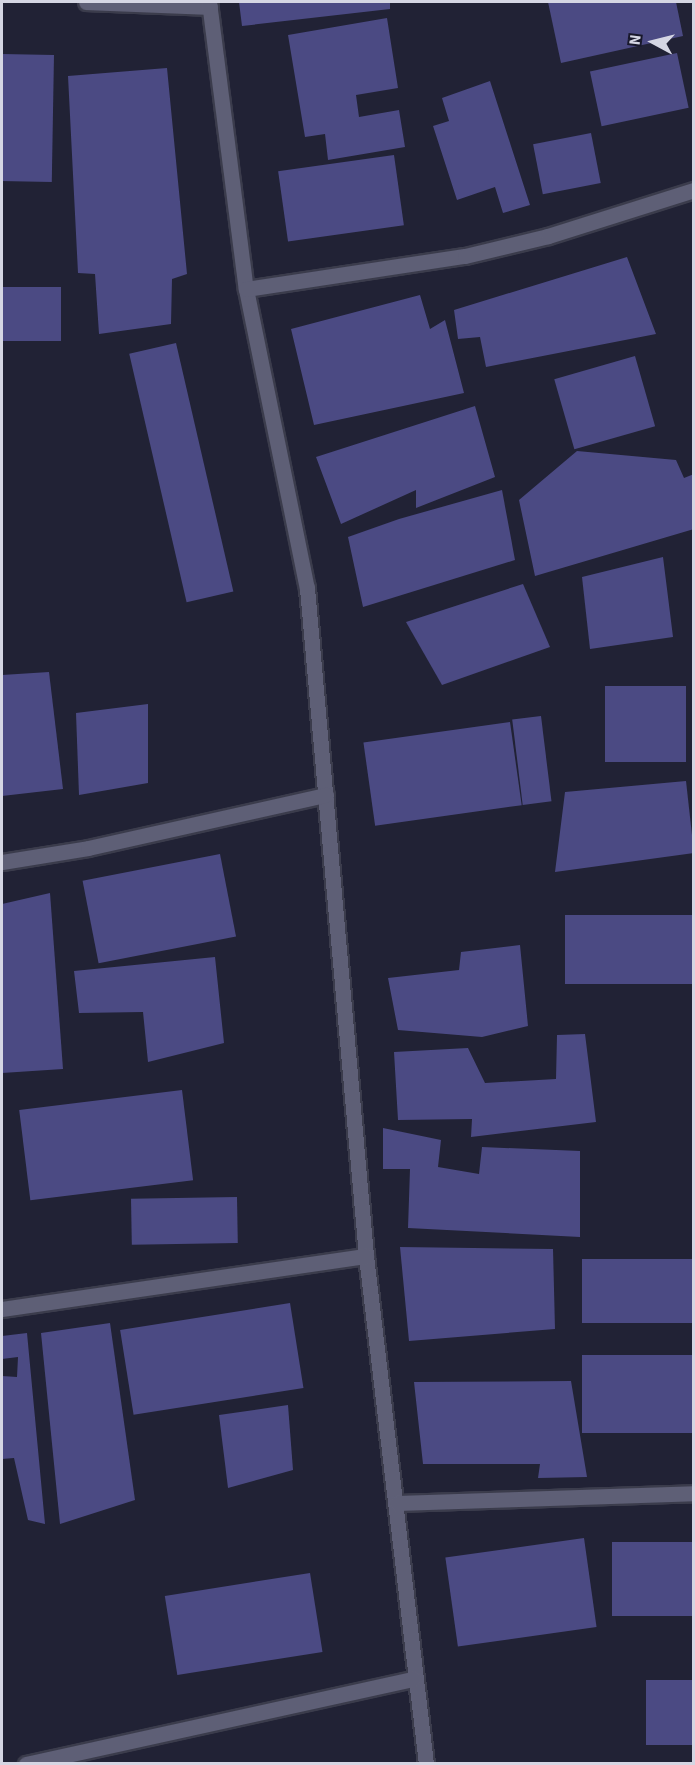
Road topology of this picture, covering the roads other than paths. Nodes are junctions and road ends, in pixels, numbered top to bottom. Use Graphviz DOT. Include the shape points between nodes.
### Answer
graph roads {
  1 [pos="86,2"];
  2 [pos="209,4"];
  3 [pos="693,190"];
  4 [pos="246,289"];
  5 [pos="326,795"];
  6 [pos="2,862"];
  7 [pos="366,1256"];
  8 [pos="2,1309"];
  9 [pos="693,1493"];
  10 [pos="397,1503"];
  11 [pos="414,1679"];
  12 [pos="26,1764"];
  13 [pos="426,1764"];
  1 -- 2 [label="street"];
  2 -- 4 [label="street"];
  3 -- 4 [label="street" via="558,233 465,256"];
  4 -- 5 [label="street" via="307,588"];
  5 -- 6 [label="street" via="88,848"];
  5 -- 7 [label="street"];
  7 -- 8 [label="street"];
  7 -- 10 [label="street"];
  9 -- 10 [label="street"];
  10 -- 11 [label="street"];
  11 -- 12 [label="street"];
  11 -- 13 [label="street"];
}
